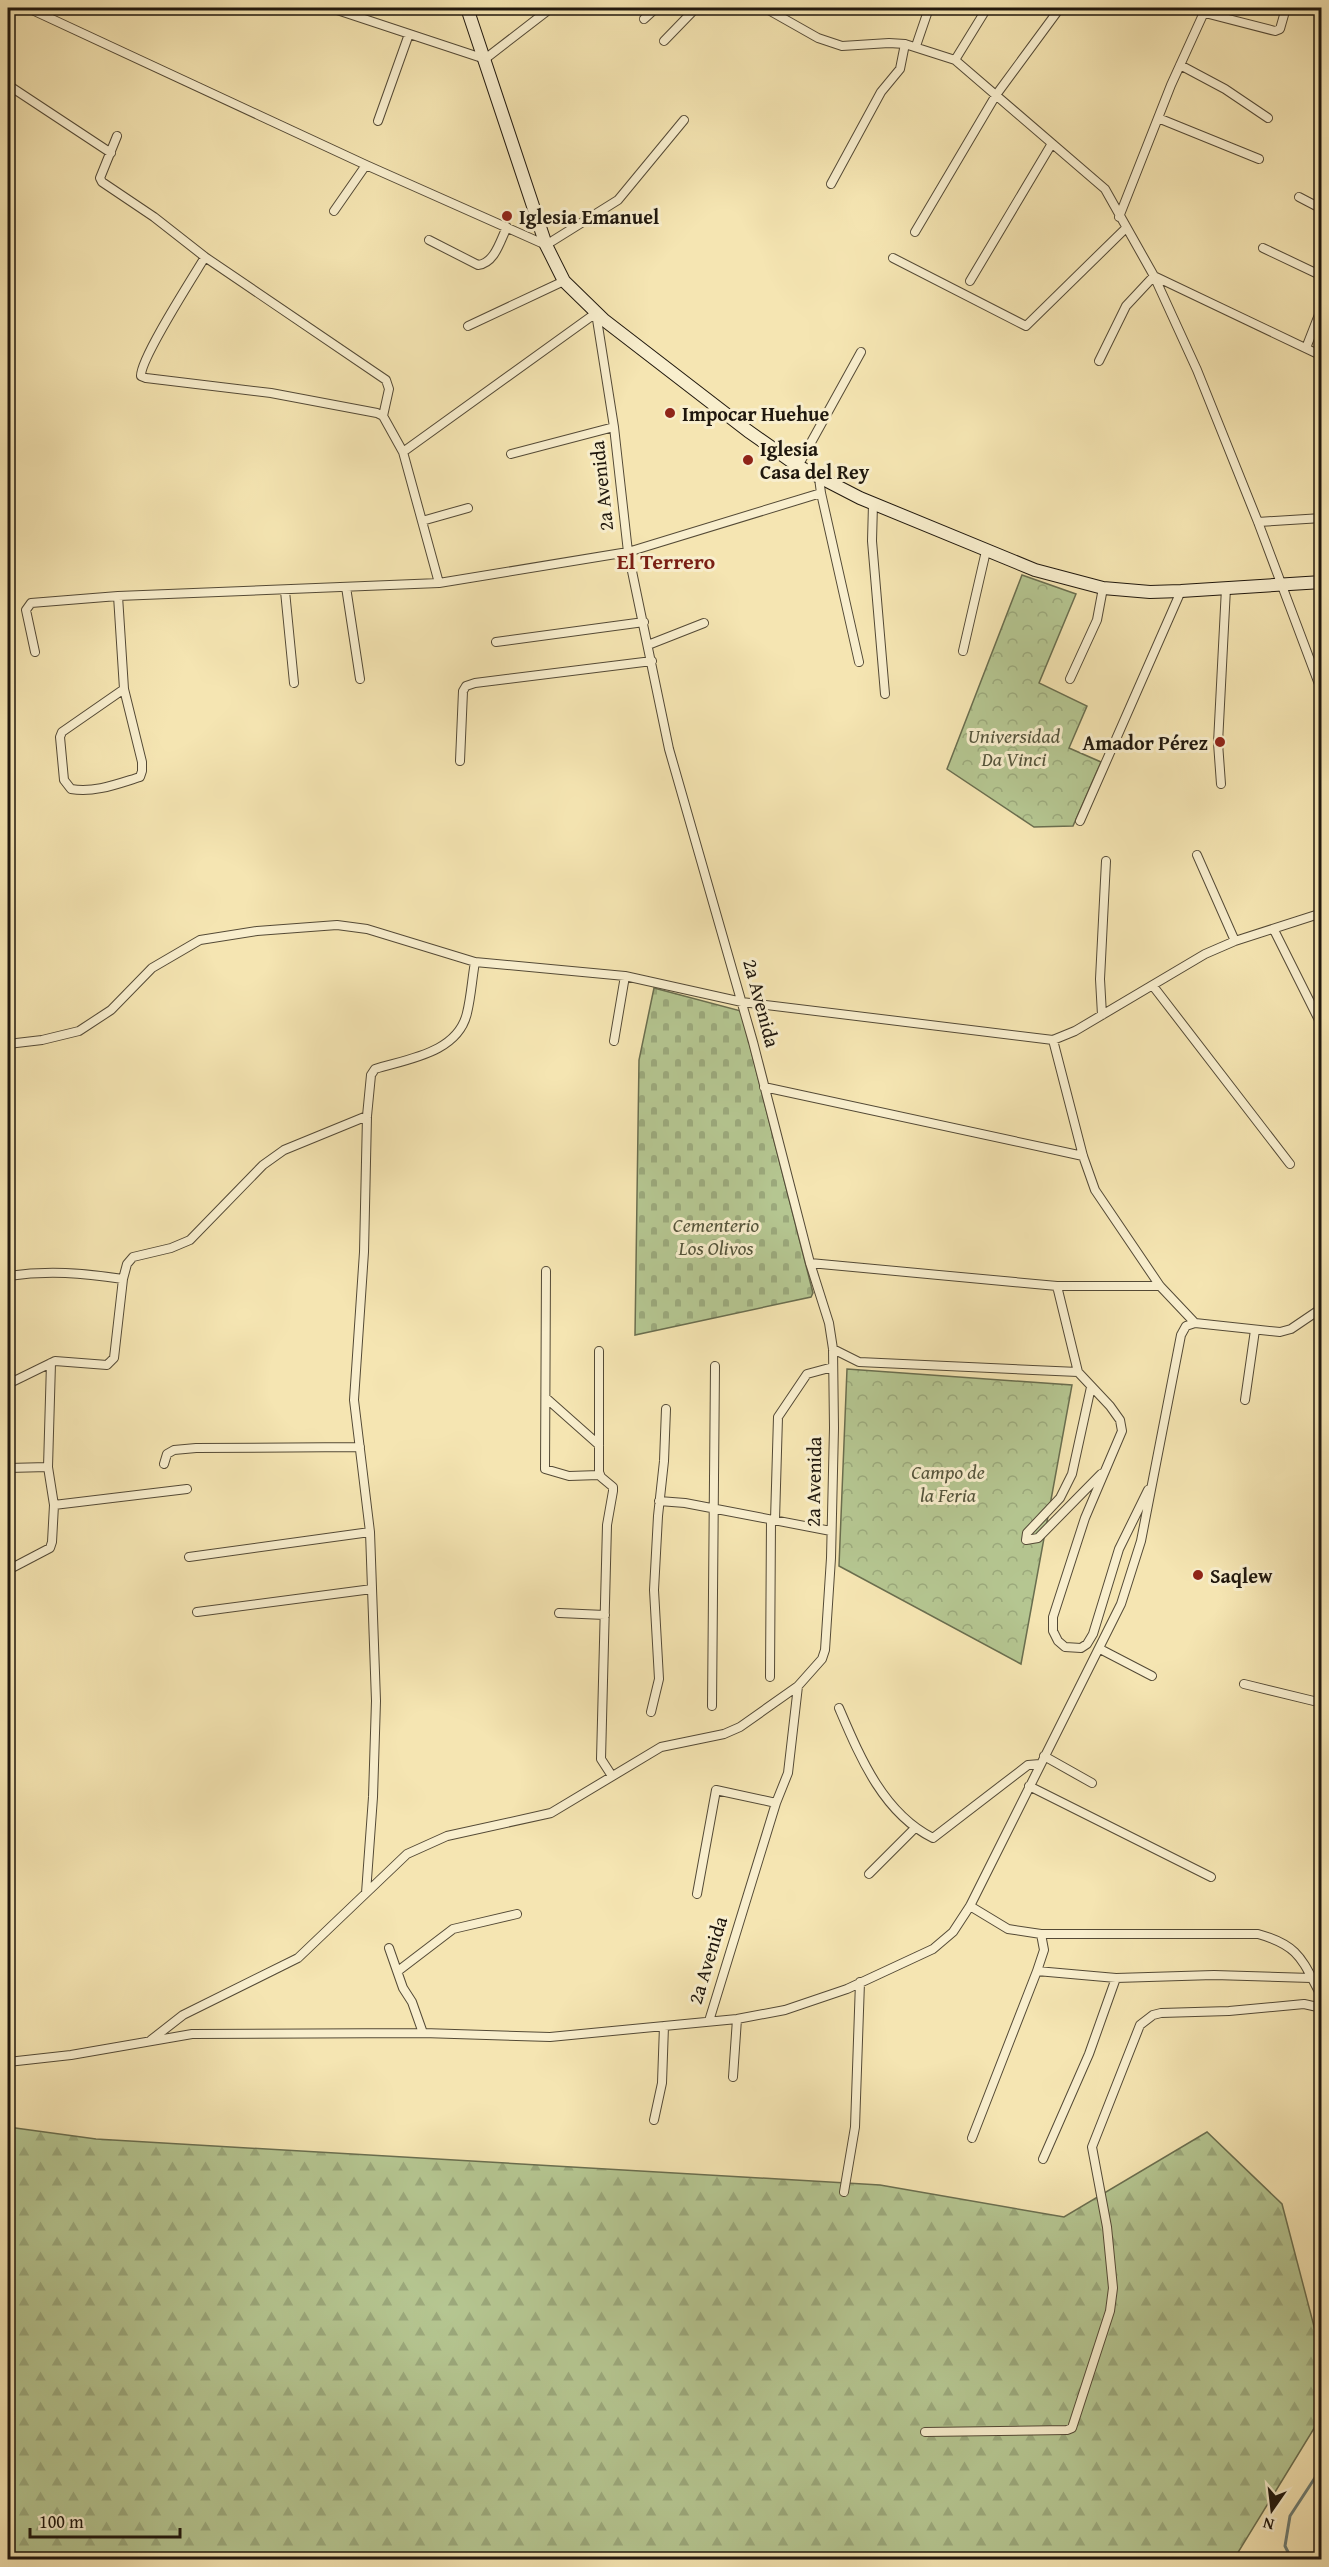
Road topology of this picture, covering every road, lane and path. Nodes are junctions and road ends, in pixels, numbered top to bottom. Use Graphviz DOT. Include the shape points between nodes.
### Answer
graph roads {
  1 [pos="28,8"];
  2 [pos="331,8"];
  3 [pos="467,8"];
  4 [pos="550,8"];
  5 [pos="656,8"];
  6 [pos="696,8"];
  7 [pos="765,8"];
  8 [pos="929,8"];
  9 [pos="987,8"];
  10 [pos="1060,8"];
  11 [pos="1286,8"];
  12 [pos="1205,10"];
  13 [pos="644,19"];
  14 [pos="409,34"];
  15 [pos="664,41"];
  16 [pos="905,44"];
  17 [pos="916,46"];
  18 [pos="485,59"];
  19 [pos="955,60"];
  20 [pos="1180,65"];
  21 [pos="8,85"];
  22 [pos="996,95"];
  23 [pos="1158,118"];
  24 [pos="1268,118"];
  25 [pos="684,120"];
  26 [pos="378,121"];
  27 [pos="117,136"];
  28 [pos="1051,145"];
  29 [pos="111,153"];
  30 [pos="1259,159"];
  31 [pos="366,165"];
  32 [pos="831,184"];
  33 [pos="1299,197"];
  34 [pos="1322,209"];
  35 [pos="334,211"];
  36 [pos="1119,217"];
  37 [pos="507,227"];
  38 [pos="1126,228"];
  39 [pos="915,232"];
  40 [pos="429,240"];
  41 [pos="546,245"];
  42 [pos="1263,248"];
  43 [pos="205,257"];
  44 [pos="893,258"];
  45 [pos="1154,276"];
  46 [pos="1322,276"];
  47 [pos="564,281"];
  48 [pos="970,281"];
  49 [pos="1322,308"];
  50 [pos="596,313"];
  51 [pos="468,326"];
  52 [pos="1306,348"];
  53 [pos="861,352"];
  54 [pos="1322,356"];
  55 [pos="1099,361"];
  56 [pos="383,416"];
  57 [pos="614,427"];
  58 [pos="403,452"];
  59 [pos="511,453"];
  60 [pos="798,466"];
  61 [pos="819,478"];
  62 [pos="821,493"];
  63 [pos="873,504"];
  64 [pos="468,508"];
  65 [pos="1322,518"];
  66 [pos="422,521"];
  67 [pos="1258,522"];
  68 [pos="986,551"];
  69 [pos="628,552"];
  70 [pos="1322,582"];
  71 [pos="439,583"];
  72 [pos="1280,584"];
  73 [pos="346,587"];
  74 [pos="1102,588"];
  75 [pos="1226,588"];
  76 [pos="285,591"];
  77 [pos="1181,591"];
  78 [pos="117,596"];
  79 [pos="644,622"];
  80 [pos="704,623"];
  81 [pos="496,642"];
  82 [pos="648,645"];
  83 [pos="963,651"];
  84 [pos="35,652"];
  85 [pos="652,662"];
  86 [pos="859,662"];
  87 [pos="360,679"];
  88 [pos="1070,679"];
  89 [pos="294,683"];
  90 [pos="124,689"];
  91 [pos="1322,692"];
  92 [pos="885,694"];
  93 [pos="460,761"];
  94 [pos="1221,784"];
  95 [pos="1080,821"];
  96 [pos="1197,855"];
  97 [pos="1106,861"];
  98 [pos="1322,913"];
  99 [pos="1274,930"];
  100 [pos="1235,940"];
  101 [pos="475,962"];
  102 [pos="625,976"];
  103 [pos="1153,986"];
  104 [pos="742,1002"];
  105 [pos="1102,1015"];
  106 [pos="1322,1026"];
  107 [pos="1053,1040"];
  108 [pos="614,1041"];
  109 [pos="8,1044"];
  110 [pos="764,1087"];
  111 [pos="367,1116"];
  112 [pos="1083,1155"];
  113 [pos="1290,1164"];
  114 [pos="810,1263"];
  115 [pos="546,1271"];
  116 [pos="8,1276"];
  117 [pos="123,1279"];
  118 [pos="1057,1286"];
  119 [pos="1160,1286"];
  120 [pos="1322,1308"];
  121 [pos="1195,1323"];
  122 [pos="1255,1330"];
  123 [pos="833,1349"];
  124 [pos="599,1351"];
  125 [pos="51,1363"];
  126 [pos="715,1366"];
  127 [pos="833,1367"];
  128 [pos="1078,1372"];
  129 [pos="8,1384"];
  130 [pos="1091,1387"];
  131 [pos="546,1398"];
  132 [pos="1245,1400"];
  133 [pos="666,1409"];
  134 [pos="599,1445"];
  135 [pos="360,1447"];
  136 [pos="164,1464"];
  137 [pos="48,1467"];
  138 [pos="8,1468"];
  139 [pos="1106,1469"];
  140 [pos="600,1475"];
  141 [pos="1155,1476"];
  142 [pos="187,1489"];
  143 [pos="659,1501"];
  144 [pos="54,1504"];
  145 [pos="714,1509"];
  146 [pos="773,1520"];
  147 [pos="831,1531"];
  148 [pos="370,1533"];
  149 [pos="189,1557"];
  150 [pos="8,1570"];
  151 [pos="372,1589"];
  152 [pos="197,1612"];
  153 [pos="559,1613"];
  154 [pos="605,1615"];
  155 [pos="1100,1649"];
  156 [pos="1152,1676"];
  157 [pos="770,1677"];
  158 [pos="1244,1684"];
  159 [pos="798,1686"];
  160 [pos="1322,1703"];
  161 [pos="712,1706"];
  162 [pos="839,1708"];
  163 [pos="651,1712"];
  164 [pos="1042,1760"];
  165 [pos="612,1776"];
  166 [pos="1092,1783"];
  167 [pos="1029,1786"];
  168 [pos="776,1803"];
  169 [pos="915,1828"];
  170 [pos="869,1874"];
  171 [pos="1211,1877"];
  172 [pos="366,1893"];
  173 [pos="697,1894"];
  174 [pos="970,1906"];
  175 [pos="517,1914"];
  176 [pos="1041,1935"];
  177 [pos="389,1948"];
  178 [pos="398,1971"];
  179 [pos="1038,1971"];
  180 [pos="1116,1978"];
  181 [pos="1311,1978"];
  182 [pos="860,1982"];
  183 [pos="1322,1997"];
  184 [pos="1322,2008"];
  185 [pos="737,2019"];
  186 [pos="709,2021"];
  187 [pos="664,2026"];
  188 [pos="423,2033"];
  189 [pos="151,2040"];
  190 [pos="8,2062"];
  191 [pos="733,2077"];
  192 [pos="654,2120"];
  193 [pos="972,2138"];
  194 [pos="1043,2159"];
  195 [pos="844,2192"];
  196 [pos="926,2432"];
  1 -- 31 [label="street"];
  2 -- 14 [label="street"];
  3 -- 18 [label="street"];
  4 -- 18 [label="street"];
  5 -- 13 [label="street"];
  6 -- 15 [label="street"];
  7 -- 16 [label="street" via="818,38 842,46"];
  8 -- 17 [label="street"];
  9 -- 19 [label="street"];
  10 -- 22 [label="street"];
  11 -- 12 [label="street" via="1280,29 1275,31"];
  12 -- 20 [label="street"];
  14 -- 18 [label="street"];
  14 -- 26 [label="street"];
  16 -- 17 [label="street"];
  16 -- 32 [label="street" via="900,69 881,92"];
  17 -- 19 [label="street"];
  18 -- 41 [label="street"];
  19 -- 22 [label="street"];
  20 -- 23 [label="street"];
  20 -- 24 [label="street"];
  21 -- 29 [label="street"];
  22 -- 28 [label="street"];
  22 -- 39 [label="street"];
  23 -- 30 [label="street"];
  23 -- 36 [label="street"];
  25 -- 41 [label="street" via="618,200"];
  27 -- 29 [label="street"];
  28 -- 36 [label="street" via="1105,189"];
  28 -- 48 [label="street"];
  29 -- 43 [label="street" via="100,178 102,182"];
  31 -- 35 [label="street"];
  31 -- 37 [label="street"];
  33 -- 34 [label="street"];
  36 -- 38 [label="street"];
  37 -- 40 [label="street" via="486,264 478,265"];
  37 -- 41 [label="street"];
  38 -- 44 [label="street" via="1026,326"];
  38 -- 45 [label="street"];
  41 -- 47 [label="street"];
  42 -- 46 [label="street"];
  43 -- 56 [label="street" via="386,380 389,389"];
  43 -- 56 [label="street" via="149,353 141,376 271,393"];
  45 -- 52 [label="street"];
  45 -- 55 [label="street" via="1126,306"];
  45 -- 67 [label="street" via="1197,370"];
  47 -- 50 [label="street"];
  47 -- 51 [label="street"];
  49 -- 52 [label="street"];
  50 -- 57 [label="street, 2a Avenida"];
  50 -- 58 [label="street"];
  50 -- 60 [label="street"];
  52 -- 54 [label="street"];
  53 -- 60 [label="street"];
  56 -- 58 [label="street"];
  57 -- 59 [label="street"];
  57 -- 69 [label="street, 2a Avenida"];
  58 -- 66 [label="street"];
  60 -- 61 [label="street"];
  61 -- 62 [label="street"];
  61 -- 63 [label="street"];
  62 -- 69 [label="street"];
  62 -- 86 [label="street"];
  63 -- 68 [label="street"];
  63 -- 92 [label="street" via="872,541"];
  64 -- 66 [label="street"];
  65 -- 67 [label="street"];
  66 -- 71 [label="street"];
  67 -- 72 [label="street"];
  68 -- 74 [label="street" via="1035,570"];
  68 -- 83 [label="street"];
  69 -- 71 [label="street"];
  69 -- 79 [label="street, 2a Avenida"];
  70 -- 72 [label="street"];
  71 -- 73 [label="street"];
  72 -- 75 [label="street"];
  72 -- 91 [label="street"];
  73 -- 76 [label="street"];
  73 -- 87 [label="street"];
  74 -- 77 [label="street"];
  74 -- 88 [label="street" via="1097,620"];
  75 -- 77 [label="street"];
  75 -- 94 [label="street" via="1218,743"];
  76 -- 78 [label="street"];
  76 -- 89 [label="street"];
  77 -- 95 [label="street"];
  78 -- 84 [label="street" via="32,603 26,610"];
  78 -- 90 [label="street"];
  79 -- 81 [label="street"];
  79 -- 82 [label="street, 2a Avenida"];
  80 -- 82 [label="street"];
  82 -- 85 [label="street, 2a Avenida"];
  85 -- 93 [label="street" via="466,686"];
  85 -- 104 [label="street, 2a Avenida" via="669,749"];
  90 -- 90 [label="street" via="62,732 64,780 71,789 106,788 140,777 142,762"];
  96 -- 100 [label="street"];
  97 -- 105 [label="street"];
  98 -- 99 [label="street"];
  99 -- 100 [label="street"];
  99 -- 106 [label="street"];
  100 -- 103 [label="street"];
  101 -- 102 [label="street"];
  101 -- 109 [label="street" via="367,929 337,925 200,940 152,968 111,1010 79,1031"];
  101 -- 111 [label="street" via="467,1016 458,1032 431,1052 375,1069"];
  102 -- 104 [label="street"];
  102 -- 108 [label="street"];
  103 -- 105 [label="street"];
  103 -- 113 [label="street"];
  104 -- 107 [label="street"];
  104 -- 110 [label="street, 2a Avenida"];
  105 -- 107 [label="street"];
  107 -- 112 [label="street"];
  110 -- 112 [label="street"];
  110 -- 114 [label="street, 2a Avenida"];
  111 -- 117 [label="street" via="284,1150 263,1165 190,1240 133,1257"];
  111 -- 135 [label="street" via="364,1252 354,1400"];
  112 -- 119 [label="street" via="1095,1190"];
  114 -- 118 [label="street"];
  114 -- 123 [label="street, 2a Avenida"];
  115 -- 131 [label="street"];
  116 -- 117 [label="street" via="40,1271"];
  117 -- 125 [label="street" via="111,1362"];
  118 -- 119 [label="street"];
  118 -- 128 [label="street"];
  119 -- 121 [label="street"];
  120 -- 122 [label="street" via="1291,1329"];
  121 -- 122 [label="street"];
  121 -- 141 [label="street" via="1186,1326 1181,1335"];
  122 -- 132 [label="street"];
  123 -- 127 [label="street, 2a Avenida"];
  123 -- 128 [label="street" via="859,1362"];
  124 -- 134 [label="street"];
  125 -- 129 [label="street"];
  125 -- 137 [label="street"];
  126 -- 145 [label="street"];
  127 -- 146 [label="street" via="807,1374 778,1417"];
  127 -- 147 [label="street, 2a Avenida"];
  128 -- 130 [label="street"];
  130 -- 139 [label="street" via="1110,1406 1122,1431"];
  130 -- 139 [label="street" via="1072,1474 1060,1498 1026,1533 1026,1540 1038,1538"];
  131 -- 134 [label="street"];
  131 -- 140 [label="street" via="545,1468 569,1476"];
  133 -- 143 [label="street"];
  134 -- 140 [label="street"];
  135 -- 136 [label="street" via="196,1448 174,1450 167,1454"];
  135 -- 148 [label="street"];
  137 -- 138 [label="street"];
  137 -- 144 [label="street"];
  139 -- 141 [label="street" via="1085,1518 1053,1617 1058,1641 1073,1649 1087,1644 1093,1634 1119,1549"];
  140 -- 154 [label="street" via="613,1487 607,1526"];
  141 -- 155 [label="street" via="1121,1604"];
  142 -- 144 [label="street"];
  143 -- 145 [label="street"];
  143 -- 163 [label="street" via="654,1590 659,1679"];
  144 -- 150 [label="street" via="50,1548"];
  145 -- 146 [label="street"];
  145 -- 161 [label="street"];
  146 -- 147 [label="street"];
  146 -- 157 [label="street"];
  147 -- 159 [label="street, 2a Avenida" via="825,1650"];
  148 -- 149 [label="street"];
  148 -- 151 [label="street"];
  151 -- 152 [label="street"];
  151 -- 172 [label="street" via="376,1701"];
  153 -- 154 [label="street"];
  154 -- 165 [label="street" via="601,1759"];
  155 -- 156 [label="street"];
  155 -- 164 [label="street"];
  158 -- 160 [label="street"];
  159 -- 165 [label="street" via="740,1727 661,1747"];
  159 -- 168 [label="street, 2a Avenida" via="788,1773"];
  162 -- 169 [label="street" via="866,1769"];
  164 -- 166 [label="street"];
  164 -- 167 [label="street"];
  164 -- 169 [label="street" via="1028,1765 936,1838"];
  165 -- 172 [label="street" via="552,1813 447,1836 407,1854"];
  167 -- 171 [label="street"];
  167 -- 174 [label="street"];
  168 -- 173 [label="street" via="716,1790"];
  168 -- 186 [label="street, 2a Avenida"];
  169 -- 170 [label="street"];
  172 -- 189 [label="street" via="298,1958 183,2015"];
  174 -- 176 [label="street" via="1008,1929"];
  174 -- 182 [label="street" via="953,1932 933,1949"];
  175 -- 178 [label="street" via="453,1929"];
  176 -- 179 [label="street" via="1044,1950"];
  176 -- 181 [label="street" via="1258,1934 1298,1953"];
  177 -- 178 [label="street"];
  178 -- 188 [label="street"];
  179 -- 180 [label="street"];
  179 -- 193 [label="street"];
  180 -- 181 [label="street"];
  180 -- 194 [label="street" via="1089,2054"];
  181 -- 183 [label="street"];
  182 -- 185 [label="street" via="785,2010"];
  182 -- 195 [label="street" via="855,2127"];
  184 -- 196 [label="street" via="1304,2004 1161,2013 1152,2014 1140,2025 1092,2147 1107,2227 1113,2288 1110,2311 1072,2428"];
  185 -- 186 [label="street"];
  185 -- 191 [label="street"];
  186 -- 187 [label="street"];
  187 -- 188 [label="street" via="550,2037"];
  187 -- 192 [label="street" via="662,2083"];
  188 -- 189 [label="street" via="192,2034"];
  189 -- 190 [label="street"];
}
